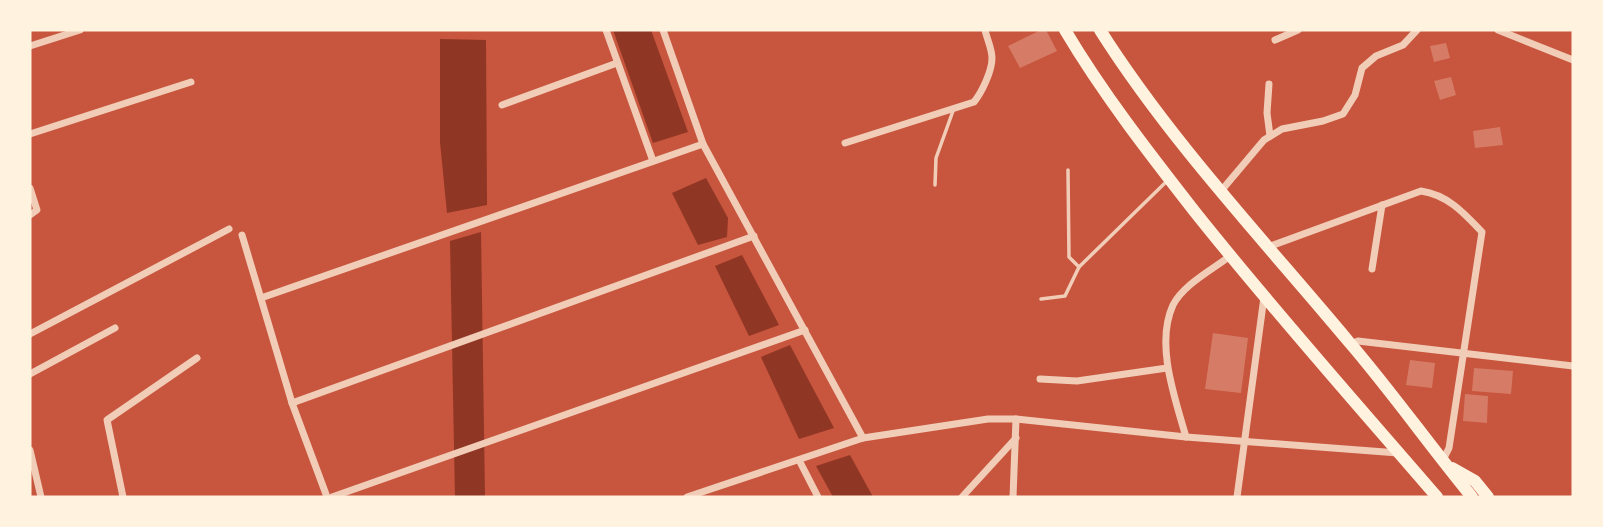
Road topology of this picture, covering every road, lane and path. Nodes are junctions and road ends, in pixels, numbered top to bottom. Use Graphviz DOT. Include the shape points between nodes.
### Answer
graph roads {
  1 [pos="80,30"];
  2 [pos="606,30"];
  3 [pos="663,30"];
  4 [pos="985,30"];
  5 [pos="1065,30"];
  6 [pos="1100,30"];
  7 [pos="1298,30"];
  8 [pos="1417,30"];
  9 [pos="1498,30"];
  10 [pos="1275,40"];
  11 [pos="30,46"];
  12 [pos="1573,60"];
  13 [pos="617,63"];
  14 [pos="191,82"];
  15 [pos="1269,84"];
  16 [pos="502,105"];
  17 [pos="953,109"];
  18 [pos="30,134"];
  19 [pos="1270,136"];
  20 [pos="845,142"];
  21 [pos="703,144"];
  22 [pos="653,161"];
  23 [pos="1068,170"];
  24 [pos="1169,179"];
  25 [pos="935,185"];
  26 [pos="30,188"];
  27 [pos="1220,191"];
  28 [pos="1382,205"];
  29 [pos="30,215"];
  30 [pos="229,229"];
  31 [pos="242,235"];
  32 [pos="754,236"];
  33 [pos="1268,247"];
  34 [pos="1230,256"];
  35 [pos="1079,267"];
  36 [pos="1372,269"];
  37 [pos="1264,296"];
  38 [pos="261,298"];
  39 [pos="1041,299"];
  40 [pos="115,328"];
  41 [pos="805,330"];
  42 [pos="30,334"];
  43 [pos="1351,344"];
  44 [pos="1465,354"];
  45 [pos="197,358"];
  46 [pos="1573,366"];
  47 [pos="1167,368"];
  48 [pos="30,374"];
  49 [pos="1040,379"];
  50 [pos="292,403"];
  51 [pos="1016,419"];
  52 [pos="1186,437"];
  53 [pos="863,438"];
  54 [pos="1016,438"];
  55 [pos="1246,441"];
  56 [pos="30,450"];
  57 [pos="1399,453"];
  58 [pos="799,460"];
  59 [pos="1443,462"];
  60 [pos="41,497"];
  61 [pos="123,497"];
  62 [pos="329,497"];
  63 [pos="687,497"];
  64 [pos="818,497"];
  65 [pos="962,497"];
  66 [pos="1013,497"];
  67 [pos="1237,497"];
  68 [pos="1437,497"];
  69 [pos="1472,497"];
  70 [pos="1489,497"];
  1 -- 11 [label="street"];
  2 -- 13 [label="street"];
  3 -- 21 [label="street"];
  4 -- 17 [label="street" via="992,57 980,95"];
  5 -- 24 [label="main road"];
  6 -- 27 [label="main road" via="1127,73"];
  7 -- 10 [label="street"];
  8 -- 19 [label="street" via="1403,45 1376,56 1362,68 1356,95 1343,114 1282,128"];
  9 -- 12 [label="street"];
  13 -- 16 [label="street"];
  13 -- 22 [label="street"];
  14 -- 18 [label="street"];
  15 -- 19 [label="street"];
  17 -- 20 [label="street"];
  17 -- 25 [label="lane" via="936,159"];
  19 -- 27 [label="street"];
  21 -- 22 [label="street"];
  21 -- 32 [label="street"];
  22 -- 38 [label="street"];
  23 -- 35 [label="lane" via="1069,257"];
  24 -- 34 [label="main road"];
  24 -- 35 [label="lane"];
  26 -- 29 [label="street" via="37,210"];
  27 -- 33 [label="main road"];
  28 -- 33 [label="street"];
  28 -- 36 [label="street"];
  28 -- 44 [label="street" via="1421,191 1437,193 1461,209 1482,232"];
  30 -- 42 [label="street"];
  31 -- 38 [label="street"];
  32 -- 41 [label="street"];
  32 -- 50 [label="street"];
  33 -- 43 [label="main road"];
  34 -- 37 [label="main road"];
  34 -- 47 [label="street" via="1191,284 1174,303 1167,326"];
  35 -- 39 [label="lane" via="1065,296"];
  37 -- 55 [label="street"];
  37 -- 57 [label="main road"];
  38 -- 50 [label="street"];
  40 -- 48 [label="street"];
  41 -- 53 [label="street"];
  41 -- 62 [label="street"];
  43 -- 44 [label="street" via="1358,341"];
  43 -- 59 [label="main road"];
  44 -- 46 [label="street"];
  44 -- 59 [label="street"];
  45 -- 61 [label="street" via="107,420"];
  47 -- 49 [label="street" via="1077,381"];
  47 -- 52 [label="street"];
  50 -- 62 [label="street"];
  51 -- 52 [label="street"];
  51 -- 53 [label="street"];
  51 -- 54 [label="street"];
  52 -- 55 [label="street"];
  53 -- 58 [label="street"];
  54 -- 65 [label="street"];
  54 -- 66 [label="street"];
  55 -- 57 [label="street"];
  55 -- 67 [label="street"];
  56 -- 60 [label="street"];
  57 -- 68 [label="main road"];
  58 -- 63 [label="street"];
  58 -- 64 [label="street"];
  59 -- 69 [label="main road"];
  59 -- 70 [label="main road" via="1475,481"];
}
